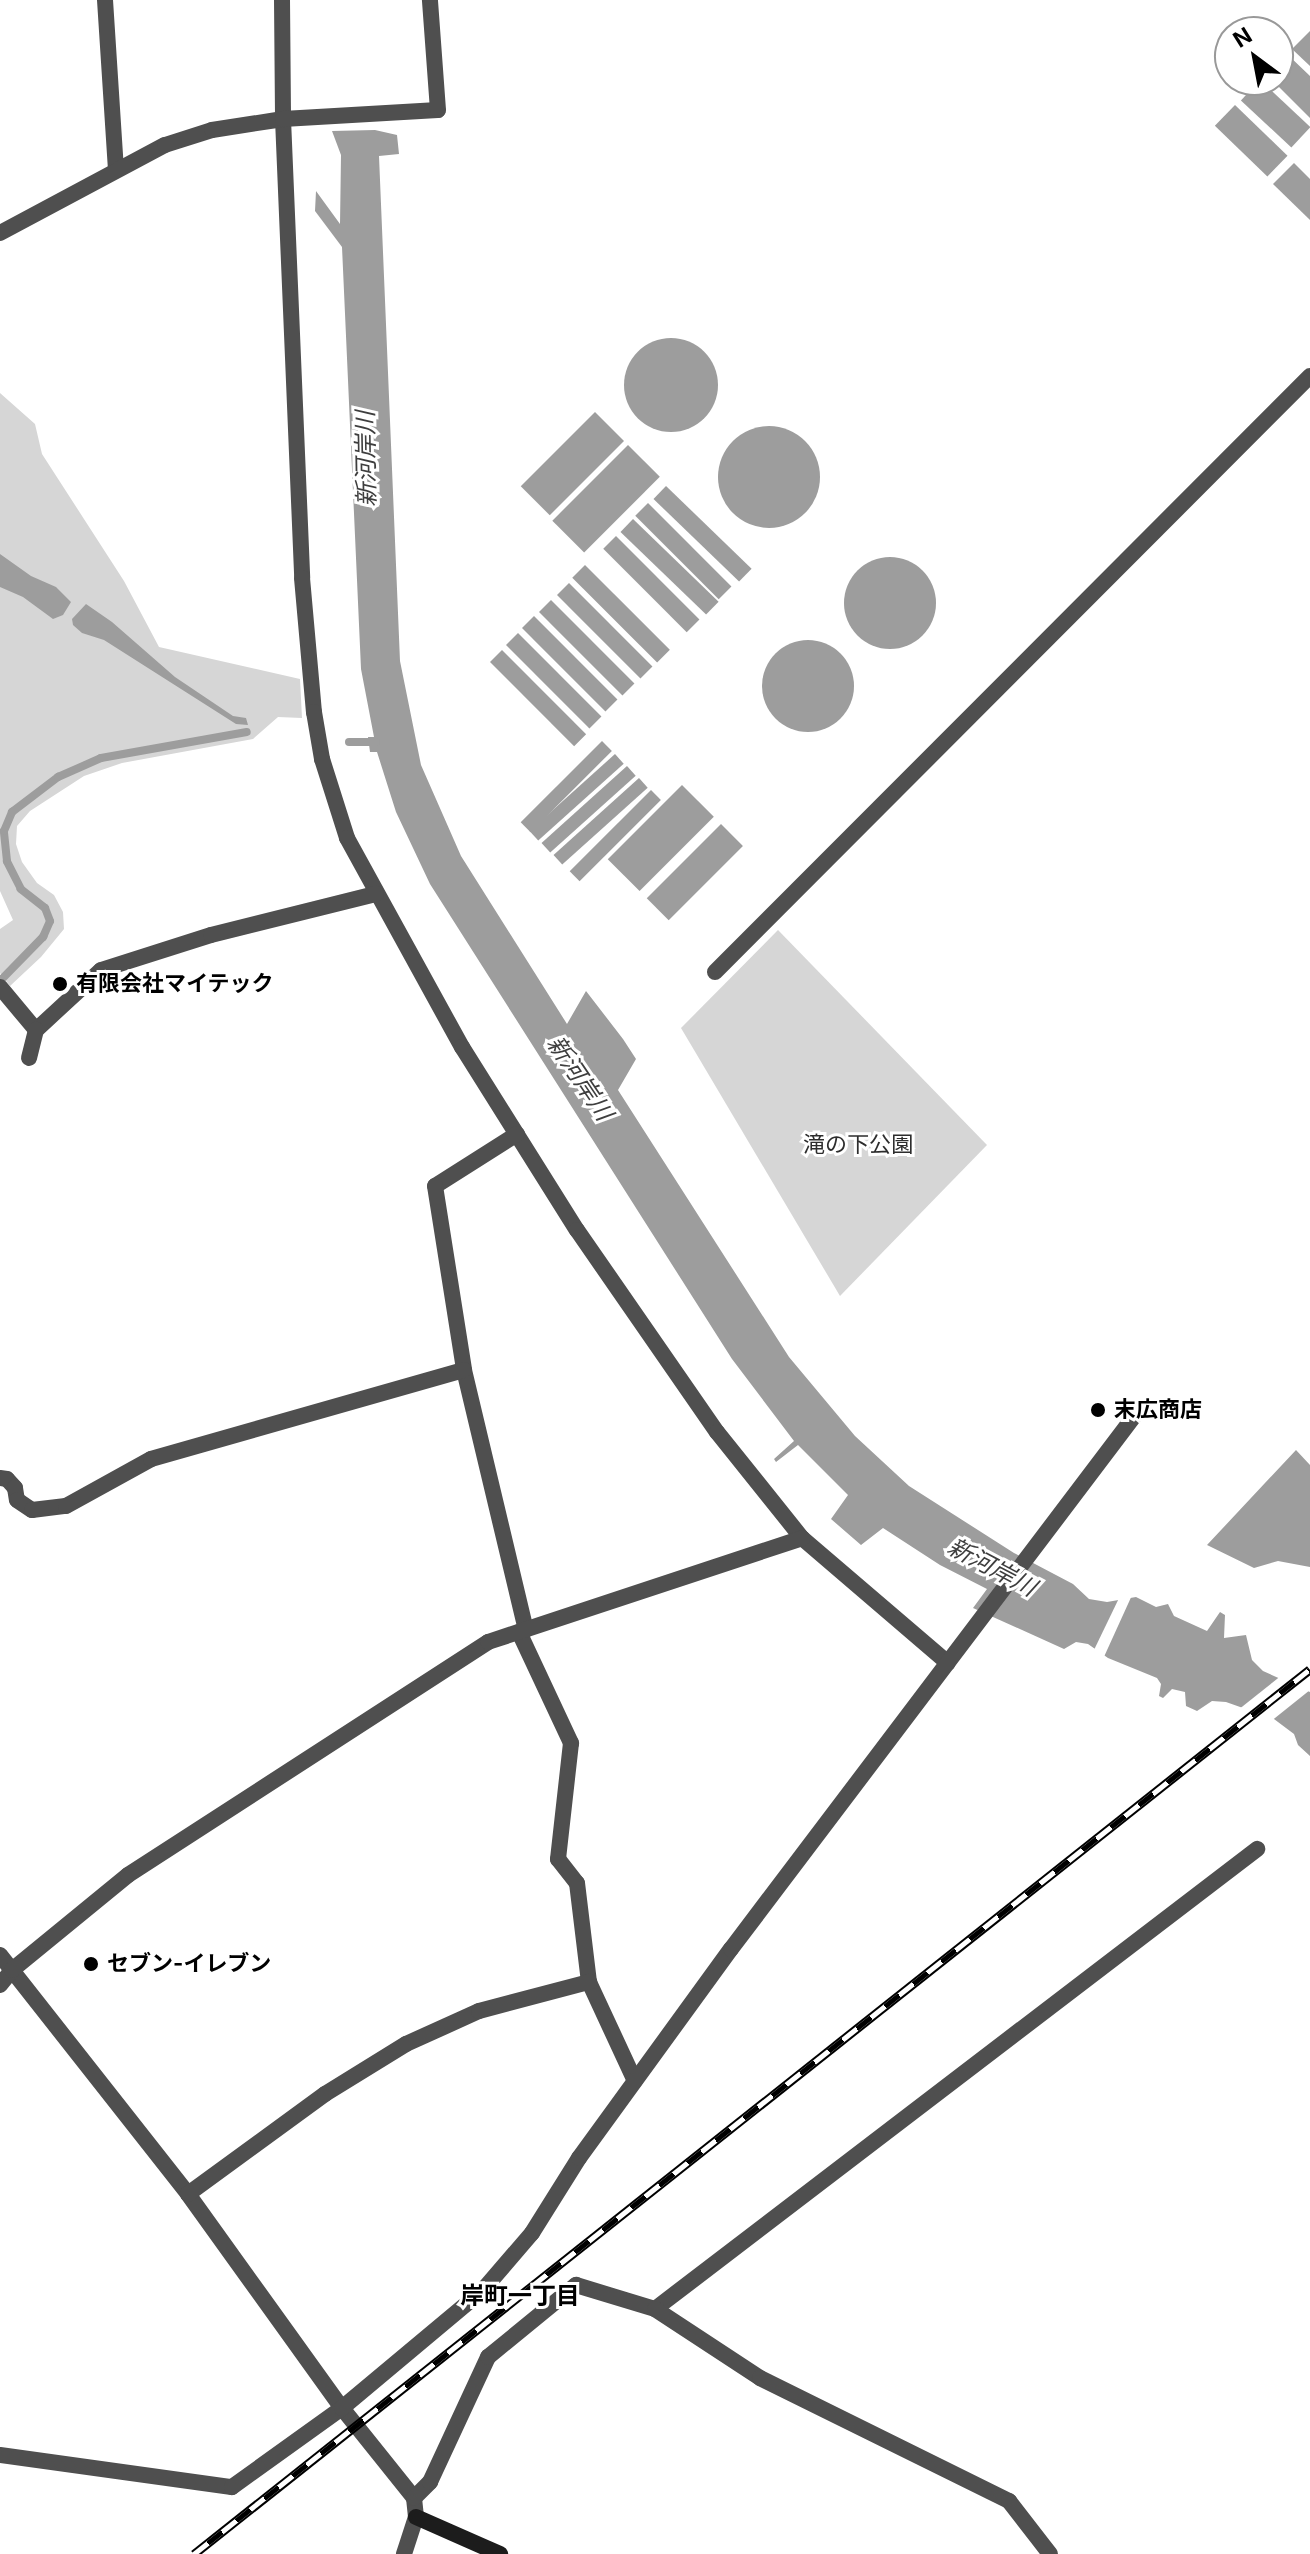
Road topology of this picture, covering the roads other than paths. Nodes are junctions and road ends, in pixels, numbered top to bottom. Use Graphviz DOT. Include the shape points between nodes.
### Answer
graph roads {
  1 [pos="105,0"];
  2 [pos="282,0"];
  3 [pos="430,0"];
  4 [pos="283,119"];
  5 [pos="116,169"];
  6 [pos="0,233"];
  7 [pos="1310,376"];
  8 [pos="376,894"];
  9 [pos="715,972"];
  10 [pos="0,987"];
  11 [pos="36,1030"];
  12 [pos="29,1058"];
  13 [pos="517,1134"];
  14 [pos="464,1370"];
  15 [pos="1141,1407"];
  16 [pos="0,1478"];
  17 [pos="802,1538"];
  18 [pos="523,1631"];
  19 [pos="948,1663"];
  20 [pos="1257,1849"];
  21 [pos="0,1955"];
  22 [pos="12,1970"];
  23 [pos="589,1982"];
  24 [pos="0,1985"];
  25 [pos="635,2081"];
  26 [pos="188,2194"];
  27 [pos="655,2309"];
  28 [pos="342,2408"];
  29 [pos="0,2455"];
  30 [pos="414,2498"];
  31 [pos="416,2517"];
  32 [pos="404,2554"];
  33 [pos="500,2554"];
  34 [pos="1050,2554"];
  1 -- 5 [label="street"];
  2 -- 4 [label="street"];
  3 -- 4 [label="street" via="438,110"];
  4 -- 5 [label="street" via="212,130"];
  4 -- 8 [label="street" via="302,578 314,712 339,816"];
  5 -- 6 [label="street"];
  7 -- 9 [label="street"];
  8 -- 11 [label="street" via="211,935 101,970"];
  8 -- 13 [label="street"];
  10 -- 11 [label="street"];
  11 -- 12 [label="street"];
  13 -- 14 [label="street" via="435,1186"];
  13 -- 17 [label="street" via="717,1432"];
  14 -- 16 [label="street" via="151,1459 66,1506 32,1510 17,1500 7,1479"];
  14 -- 18 [label="street"];
  15 -- 19 [label="street"];
  17 -- 18 [label="street"];
  17 -- 19 [label="street"];
  18 -- 22 [label="street" via="488,1642 407,1692 128,1875"];
  18 -- 23 [label="street" via="571,1743 558,1859 577,1883"];
  19 -- 25 [label="street"];
  20 -- 27 [label="street"];
  21 -- 22 [label="street"];
  22 -- 24 [label="street"];
  22 -- 26 [label="street"];
  23 -- 25 [label="street"];
  23 -- 26 [label="street" via="479,2011 406,2044 325,2094"];
  25 -- 28 [label="street" via="532,2233 483,2290"];
  26 -- 28 [label="street"];
  27 -- 30 [label="street" via="576,2285 563,2293 488,2357 430,2482"];
  27 -- 34 [label="street" via="760,2378 1009,2501"];
  28 -- 29 [label="street" via="232,2487"];
  28 -- 30 [label="street"];
  30 -- 31 [label="street"];
  31 -- 32 [label="street"];
  31 -- 33 [label="street"];
}
